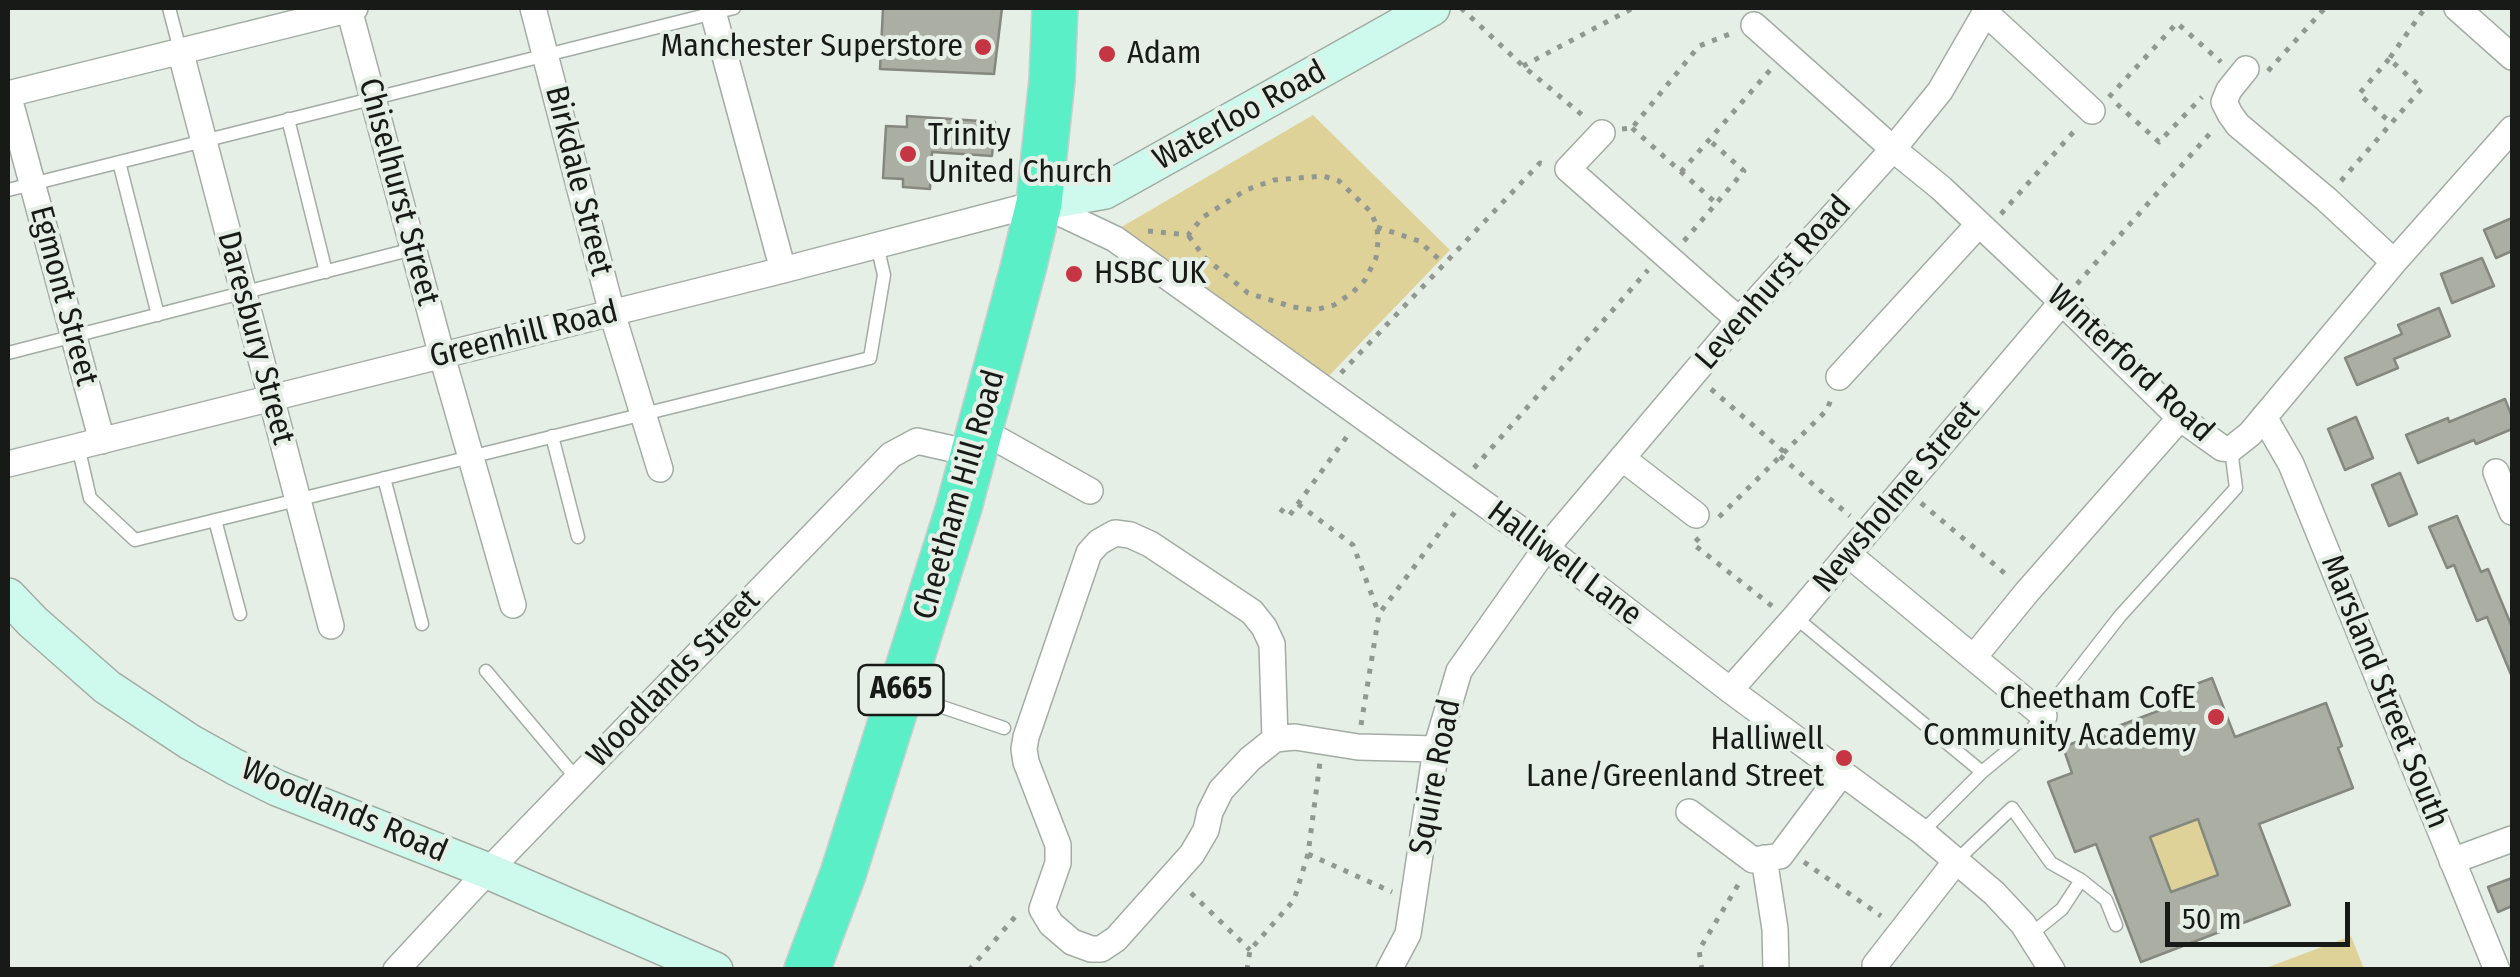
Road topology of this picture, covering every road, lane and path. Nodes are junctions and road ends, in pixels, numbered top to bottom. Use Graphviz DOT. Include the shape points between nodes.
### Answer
graph roads {
  1 [pos="168,8"];
  2 [pos="352,8"];
  3 [pos="533,8"];
  4 [pos="1055,8"];
  5 [pos="1432,8"];
  6 [pos="1461,8"];
  7 [pos="1633,8"];
  8 [pos="2325,8"];
  9 [pos="2426,8"];
  10 [pos="2457,8"];
  11 [pos="720,9"];
  12 [pos="1987,10"];
  13 [pos="1754,24"];
  14 [pos="180,50"];
  15 [pos="1785,53"];
  16 [pos="546,55"];
  17 [pos="2512,57"];
  18 [pos="2389,59"];
  19 [pos="1523,66"];
  20 [pos="2246,69"];
  21 [pos="8,94"];
  22 [pos="373,98"];
  23 [pos="2100,104"];
  24 [pos="2227,108"];
  25 [pos="288,120"];
  26 [pos="2392,124"];
  27 [pos="1632,128"];
  28 [pos="2512,128"];
  29 [pos="1602,133"];
  30 [pos="1708,139"];
  31 [pos="204,141"];
  32 [pos="1893,149"];
  33 [pos="119,162"];
  34 [pos="1568,169"];
  35 [pos="1680,172"];
  36 [pos="20,187"];
  37 [pos="2326,199"];
  38 [pos="1040,203"];
  39 [pos="1716,204"];
  40 [pos="1979,224"];
  41 [pos="1378,227"];
  42 [pos="1188,235"];
  43 [pos="1115,239"];
  44 [pos="877,245"];
  45 [pos="413,249"];
  46 [pos="1666,255"];
  47 [pos="2394,262"];
  48 [pos="1444,264"];
  49 [pos="783,270"];
  50 [pos="326,272"];
  51 [pos="244,293"];
  52 [pos="2062,302"];
  53 [pos="612,313"];
  54 [pos="158,315"];
  55 [pos="1739,320"];
  56 [pos="74,336"];
  57 [pos="8,353"];
  58 [pos="442,356"];
  59 [pos="1694,374"];
  60 [pos="1839,377"];
  61 [pos="1325,390"];
  62 [pos="271,397"];
  63 [pos="643,414"];
  64 [pos="1361,416"];
  65 [pos="2264,417"];
  66 [pos="2180,418"];
  67 [pos="552,436"];
  68 [pos="978,442"];
  69 [pos="90,443"];
  70 [pos="2231,448"];
  71 [pos="1782,454"];
  72 [pos="470,456"];
  73 [pos="1622,458"];
  74 [pos="8,464"];
  75 [pos="660,469"];
  76 [pos="2496,472"];
  77 [pos="384,478"];
  78 [pos="1904,488"];
  79 [pos="1464,489"];
  80 [pos="1090,491"];
  81 [pos="298,499"];
  82 [pos="1298,504"];
  83 [pos="1280,509"];
  84 [pos="2512,512"];
  85 [pos="215,520"];
  86 [pos="1704,520"];
  87 [pos="1867,531"];
  88 [pos="578,536"];
  89 [pos="1546,548"];
  90 [pos="1848,554"];
  91 [pos="2026,592"];
  92 [pos="8,596"];
  93 [pos="513,604"];
  94 [pos="240,614"];
  95 [pos="1379,614"];
  96 [pos="1793,619"];
  97 [pos="422,624"];
  98 [pos="331,626"];
  99 [pos="1974,656"];
  100 [pos="486,671"];
  101 [pos="1730,690"];
  102 [pos="900,692"];
  103 [pos="2044,716"];
  104 [pos="1004,728"];
  105 [pos="1276,739"];
  106 [pos="1322,742"];
  107 [pos="1358,748"];
  108 [pos="1436,749"];
  109 [pos="1982,772"];
  110 [pos="1842,774"];
  111 [pos="578,779"];
  112 [pos="1689,812"];
  113 [pos="1922,832"];
  114 [pos="2512,839"];
  115 [pos="1308,854"];
  116 [pos="1767,856"];
  117 [pos="1957,860"];
  118 [pos="2452,861"];
  119 [pos="488,871"];
  120 [pos="1173,876"];
  121 [pos="2081,880"];
  122 [pos="1413,902"];
  123 [pos="1042,908"];
  124 [pos="2116,925"];
  125 [pos="1902,931"];
  126 [pos="1250,950"];
  127 [pos="2042,952"];
  128 [pos="1875,965"];
  129 [pos="396,970"];
  130 [pos="715,970"];
  131 [pos="808,970"];
  132 [pos="969,970"];
  133 [pos="1247,970"];
  134 [pos="1389,970"];
  135 [pos="1702,970"];
  136 [pos="1776,970"];
  137 [pos="2022,970"];
  138 [pos="2498,970"];
  1 -- 14 [label="lane"];
  2 -- 14 [label="street"];
  2 -- 22 [label="street, Chiselhurst Street"];
  3 -- 16 [label="street, Birkdale Street"];
  4 -- 38 [label="highway, Cheetham Hill Road / A665"];
  5 -- 38 [label="street, Waterloo Road" via="1106,192"];
  6 -- 19 [label="path"];
  7 -- 19 [label="path"];
  8 -- 20 [label="path" via="2268,72"];
  9 -- 18 [label="path"];
  10 -- 17 [label="street"];
  11 -- 16 [label="lane"];
  11 -- 49 [label="street"];
  12 -- 23 [label="street"];
  12 -- 32 [label="street, Levenhurst Road" via="1940,91"];
  13 -- 15 [label="street, Winterford Road"];
  13 -- 27 [label="path" via="1700,46"];
  14 -- 21 [label="street"];
  14 -- 31 [label="street, Daresbury Street"];
  15 -- 30 [label="path"];
  15 -- 32 [label="street, Winterford Road"];
  16 -- 22 [label="lane"];
  16 -- 53 [label="street, Birkdale Street"];
  18 -- 26 [label="path" via="2359,94"];
  18 -- 26 [label="path" via="2422,88"];
  19 -- 29 [label="path"];
  20 -- 24 [label="street" via="2229,90"];
  21 -- 36 [label="street, Egmont Street"];
  22 -- 25 [label="lane"];
  22 -- 45 [label="street, Chiselhurst Street"];
  23 -- 24 [label="path" via="2159,142 2200,97"];
  24 -- 37 [label="street" via="2238,125"];
  24 -- 52 [label="path"];
  25 -- 31 [label="lane"];
  25 -- 50 [label="lane"];
  26 -- 37 [label="path"];
  27 -- 29 [label="path"];
  27 -- 35 [label="path"];
  28 -- 47 [label="street, Winterford Road"];
  29 -- 34 [label="street"];
  30 -- 35 [label="path"];
  30 -- 39 [label="path" via="1744,172"];
  31 -- 33 [label="lane"];
  31 -- 51 [label="street, Daresbury Street"];
  32 -- 40 [label="street, Winterford Road"];
  32 -- 55 [label="street, Levenhurst Road"];
  33 -- 36 [label="lane"];
  33 -- 54 [label="lane"];
  34 -- 46 [label="street"];
  34 -- 48 [label="path" via="1540,163"];
  35 -- 39 [label="path"];
  36 -- 56 [label="street, Egmont Street"];
  37 -- 47 [label="street"];
  38 -- 43 [label="street, Halliwell Lane"];
  38 -- 44 [label="street, Greenhill Road"];
  38 -- 68 [label="highway, Cheetham Hill Road / A665"];
  39 -- 46 [label="path"];
  40 -- 52 [label="street, Winterford Road"];
  40 -- 60 [label="street"];
  41 -- 42 [label="path" via="1339,181 1308,175 1246,190 1203,217"];
  41 -- 42 [label="path" via="1376,258 1364,280 1334,305 1315,310 1248,293"];
  41 -- 48 [label="path" via="1420,241"];
  42 -- 43 [label="path" via="1123,229"];
  43 -- 61 [label="street, Halliwell Lane"];
  44 -- 49 [label="street, Greenhill Road"];
  44 -- 63 [label="lane" via="884,276 870,358"];
  45 -- 50 [label="lane"];
  45 -- 58 [label="street, Chiselhurst Street"];
  46 -- 55 [label="street"];
  46 -- 79 [label="path"];
  47 -- 65 [label="street, Winterford Road"];
  48 -- 61 [label="path"];
  49 -- 53 [label="street, Greenhill Road"];
  50 -- 51 [label="lane"];
  51 -- 54 [label="lane"];
  51 -- 62 [label="street, Daresbury Street"];
  52 -- 66 [label="street, Winterford Road"];
  52 -- 78 [label="street, Newsholme Street"];
  53 -- 58 [label="street, Greenhill Road"];
  53 -- 63 [label="street, Birkdale Street"];
  54 -- 56 [label="lane"];
  55 -- 59 [label="street, Levenhurst Road"];
  56 -- 57 [label="lane"];
  56 -- 69 [label="street, Egmont Street"];
  58 -- 62 [label="street, Greenhill Road"];
  58 -- 72 [label="street, Chiselhurst Street"];
  59 -- 71 [label="path"];
  59 -- 73 [label="street, Levenhurst Road"];
  60 -- 71 [label="path" via="1827,410"];
  61 -- 64 [label="street, Halliwell Lane"];
  62 -- 69 [label="street, Greenhill Road"];
  62 -- 81 [label="street, Daresbury Street"];
  63 -- 67 [label="lane"];
  63 -- 75 [label="street, Birkdale Street"];
  64 -- 79 [label="street, Halliwell Lane"];
  64 -- 82 [label="path"];
  65 -- 70 [label="street, Winterford Road"];
  65 -- 118 [label="street, Marsland Street South" via="2291,464"];
  66 -- 70 [label="street, Winterford Road" via="2212,443"];
  66 -- 91 [label="street"];
  67 -- 72 [label="lane"];
  67 -- 88 [label="lane"];
  68 -- 80 [label="street, Woodlands Street"];
  68 -- 102 [label="highway, Cheetham Hill Road / A665"];
  68 -- 111 [label="street, Woodlands Street" via="917,441 891,454"];
  69 -- 74 [label="street, Greenhill Road"];
  69 -- 85 [label="lane" via="90,498 135,540"];
  70 -- 103 [label="lane" via="2236,488 2120,616"];
  71 -- 86 [label="path"];
  71 -- 87 [label="path"];
  72 -- 77 [label="lane"];
  72 -- 93 [label="street, Chiselhurst Street"];
  73 -- 86 [label="street"];
  73 -- 89 [label="street, Levenhurst Road"];
  76 -- 84 [label="street"];
  77 -- 81 [label="lane"];
  77 -- 97 [label="lane"];
  78 -- 87 [label="street, Newsholme Street"];
  78 -- 91 [label="path"];
  79 -- 89 [label="street, Halliwell Lane"];
  79 -- 95 [label="path"];
  81 -- 85 [label="lane"];
  81 -- 98 [label="street, Daresbury Street"];
  82 -- 83 [label="path" via="1290,516"];
  82 -- 95 [label="path" via="1353,545"];
  85 -- 94 [label="lane"];
  86 -- 96 [label="path" via="1693,544"];
  87 -- 90 [label="street, Newsholme Street"];
  89 -- 101 [label="street, Halliwell Lane"];
  89 -- 108 [label="street, Squire Road" via="1459,671"];
  90 -- 96 [label="street, Newsholme Street"];
  90 -- 99 [label="street"];
  91 -- 99 [label="street"];
  92 -- 119 [label="street, Woodlands Road" via="76,662 190,742 277,788"];
  95 -- 107 [label="path"];
  96 -- 101 [label="street, Newsholme Street"];
  96 -- 109 [label="lane"];
  99 -- 103 [label="street"];
  100 -- 111 [label="lane"];
  101 -- 110 [label="street, Halliwell Lane"];
  102 -- 104 [label="lane"];
  102 -- 131 [label="highway, Cheetham Hill Road / A665"];
  103 -- 109 [label="lane"];
  105 -- 106 [label="street"];
  105 -- 120 [label="street" via="1221,790 1206,830"];
  105 -- 123 [label="street" via="1272,644 1252,612 1150,544 1115,533 1099,542 1089,553 1026,736 1026,762 1058,845"];
  106 -- 107 [label="street"];
  106 -- 115 [label="path"];
  107 -- 108 [label="street"];
  108 -- 122 [label="street, Squire Road"];
  109 -- 113 [label="lane"];
  110 -- 113 [label="street, Halliwell Lane"];
  110 -- 116 [label="street"];
  111 -- 119 [label="street, Woodlands Street"];
  112 -- 116 [label="street"];
  113 -- 117 [label="street, Halliwell Lane"];
  114 -- 118 [label="street"];
  115 -- 122 [label="path"];
  115 -- 126 [label="path" via="1294,900"];
  116 -- 125 [label="path"];
  116 -- 135 [label="path" via="1699,950"];
  116 -- 136 [label="street"];
  117 -- 121 [label="lane" via="2012,808 2051,862"];
  117 -- 125 [label="street"];
  117 -- 127 [label="street, Halliwell Lane"];
  118 -- 138 [label="street, Marsland Street South"];
  119 -- 129 [label="street, Woodlands Street"];
  119 -- 130 [label="street, Woodlands Road"];
  120 -- 123 [label="street" via="1101,949 1072,942"];
  120 -- 126 [label="path"];
  121 -- 124 [label="lane" via="2106,900"];
  121 -- 127 [label="lane"];
  122 -- 134 [label="street, Squire Road" via="1408,934"];
  123 -- 132 [label="path" via="1015,917"];
  125 -- 128 [label="street"];
  126 -- 133 [label="path"];
  127 -- 137 [label="street"];
}
